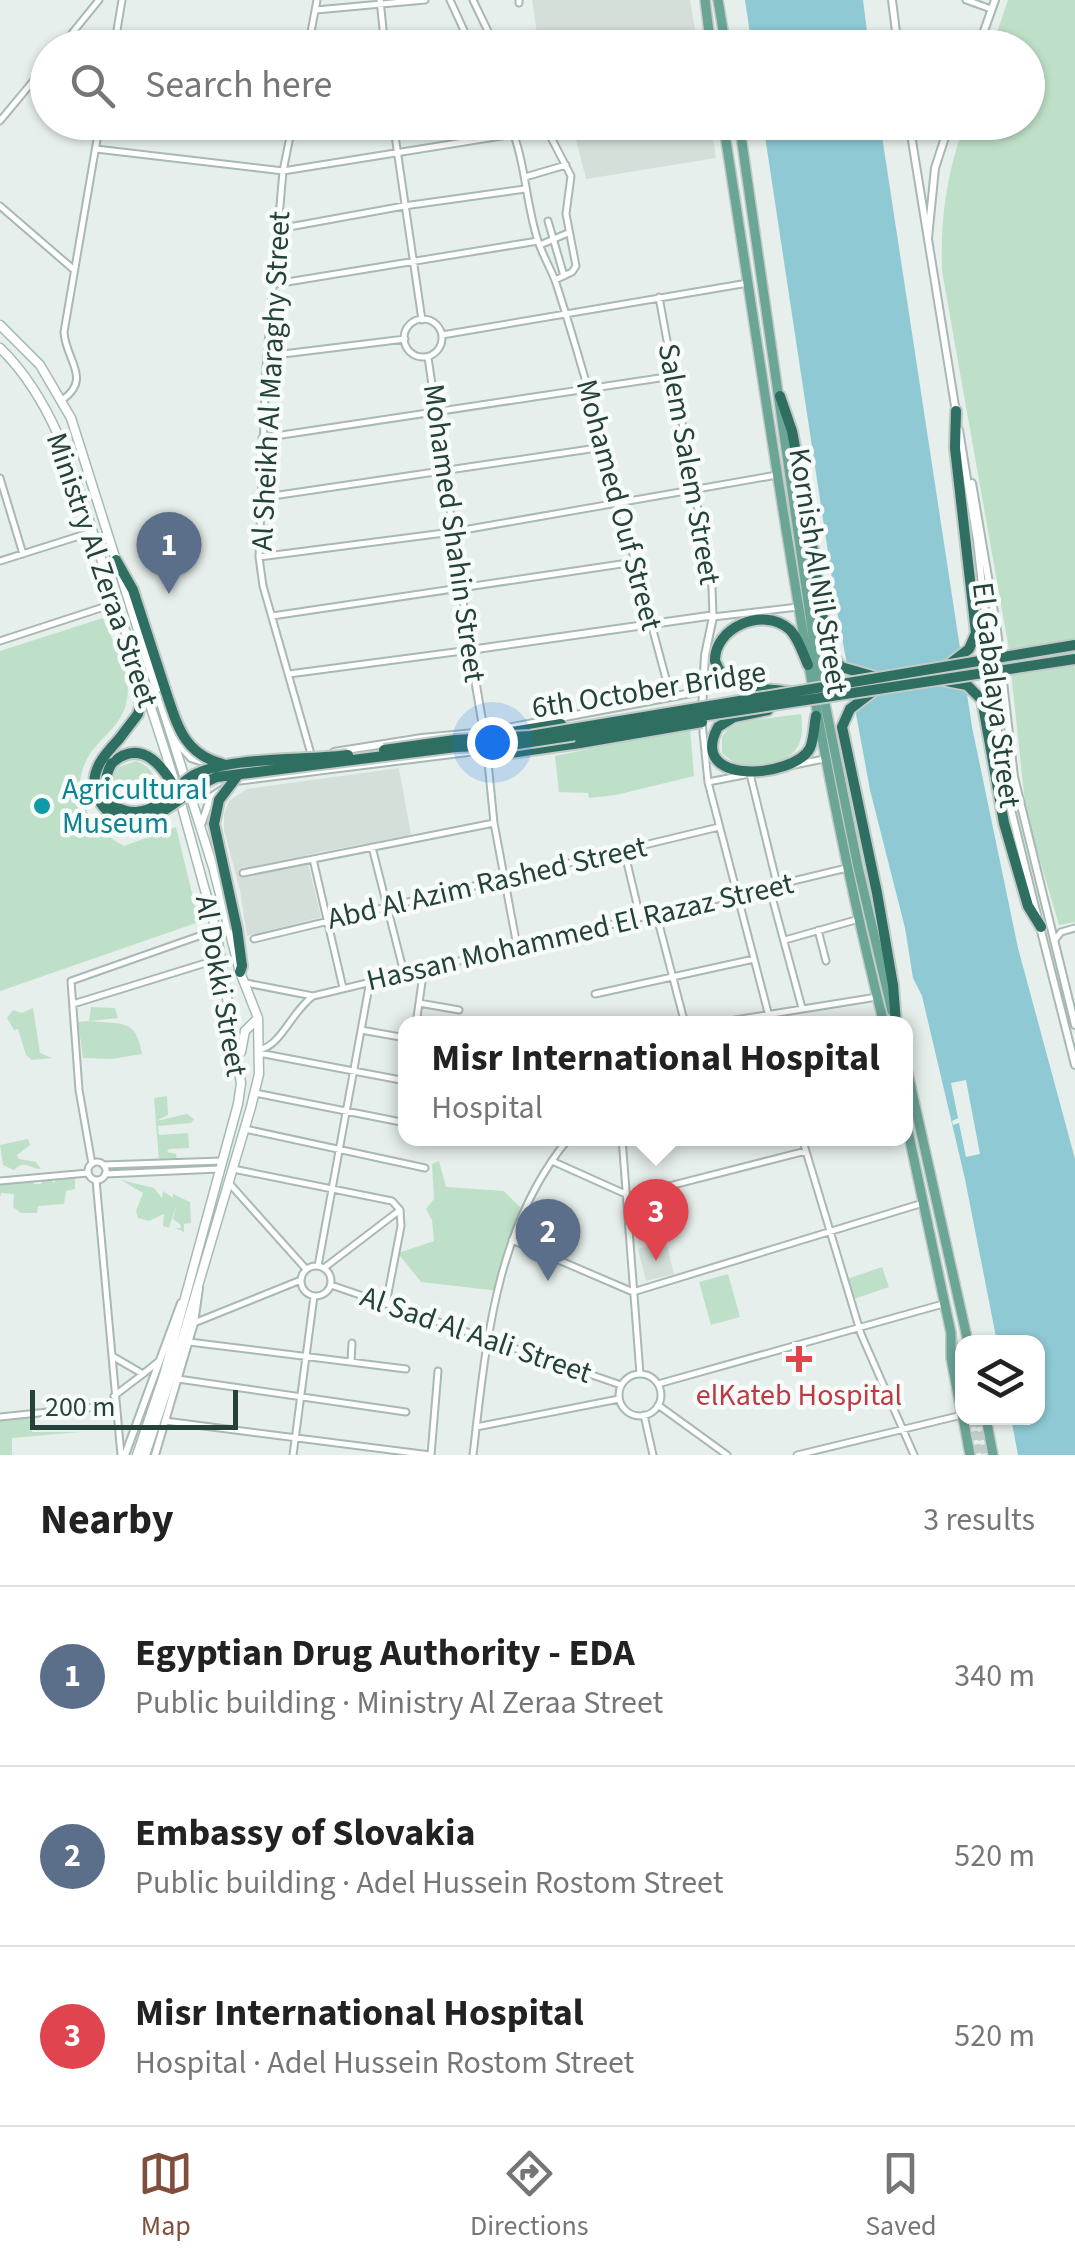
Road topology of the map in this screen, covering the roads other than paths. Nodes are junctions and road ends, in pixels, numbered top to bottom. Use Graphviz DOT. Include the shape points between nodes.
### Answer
graph roads {
  1 [pos="99,0"];
  2 [pos="122,0"];
  3 [pos="317,0"];
  4 [pos="426,0"];
  5 [pos="450,0"];
  6 [pos="472,0"];
  7 [pos="705,0"];
  8 [pos="718,0"];
  9 [pos="892,0"];
  10 [pos="966,0"];
  11 [pos="995,0"];
  12 [pos="380,3"];
  13 [pos="993,9"];
  14 [pos="316,10"];
  15 [pos="75,30"];
  16 [pos="117,30"];
  17 [pos="312,30"];
  18 [pos="383,30"];
  19 [pos="464,30"];
  20 [pos="487,30"];
  21 [pos="709,30"];
  22 [pos="723,30"];
  23 [pos="896,30"];
  24 [pos="985,30"];
  25 [pos="30,85"];
  26 [pos="0,122"];
  27 [pos="97,140"];
  28 [pos="289,140"];
  29 [pos="395,140"];
  30 [pos="477,140"];
  31 [pos="516,140"];
  32 [pos="551,140"];
  33 [pos="726,140"];
  34 [pos="741,140"];
  35 [pos="912,140"];
  36 [pos="944,140"];
  37 [pos="96,148"];
  38 [pos="396,153"];
  39 [pos="566,165"];
  40 [pos="283,171"];
  41 [pos="524,176"];
  42 [pos="526,189"];
  43 [pos="0,206"];
  44 [pos="404,206"];
  45 [pos="548,222"];
  46 [pos="278,229"];
  47 [pos="568,234"];
  48 [pos="554,240"];
  49 [pos="539,243"];
  50 [pos="927,244"];
  51 [pos="412,262"];
  52 [pos="73,268"];
  53 [pos="564,276"];
  54 [pos="555,280"];
  55 [pos="748,282"];
  56 [pos="274,285"];
  57 [pos="659,297"];
  58 [pos="565,314"];
  59 [pos="422,320"];
  60 [pos="0,326"];
  61 [pos="442,335"];
  62 [pos="405,338"];
  63 [pos="3,351"];
  64 [pos="267,356"];
  65 [pos="428,357"];
  66 [pos="673,376"];
  67 [pos="588,388"];
  68 [pos="780,396"];
  69 [pos="38,398"];
  70 [pos="62,400"];
  71 [pos="956,411"];
  72 [pos="435,413"];
  73 [pos="71,418"];
  74 [pos="58,438"];
  75 [pos="262,438"];
  76 [pos="961,438"];
  77 [pos="604,447"];
  78 [pos="442,472"];
  79 [pos="777,475"];
  80 [pos="0,478"];
  81 [pos="2,488"];
  82 [pos="693,489"];
  83 [pos="259,498"];
  84 [pos="620,501"];
  85 [pos="92,532"];
  86 [pos="452,532"];
  87 [pos="23,554"];
  88 [pos="259,557"];
  89 [pos="116,560"];
  90 [pos="0,561"];
  91 [pos="635,562"];
  92 [pos="460,589"];
  93 [pos="116,603"];
  94 [pos="798,607"];
  95 [pos="272,616"];
  96 [pos="714,617"];
  97 [pos="651,623"];
  98 [pos="0,641"];
  99 [pos="1075,644"];
  100 [pos="470,650"];
  101 [pos="1075,660"];
  102 [pos="808,665"];
  103 [pos="947,666"];
  104 [pos="289,674"];
  105 [pos="940,680"];
  106 [pos="876,683"];
  107 [pos="144,688"];
  108 [pos="702,691"];
  109 [pos="770,696"];
  110 [pos="793,696"];
  111 [pos="671,697"];
  112 [pos="755,707"];
  113 [pos="816,716"];
  114 [pos="702,719"];
  115 [pos="168,730"];
  116 [pos="490,731"];
  117 [pos="486,750"];
  118 [pos="311,754"];
  119 [pos="824,759"];
  120 [pos="249,761"];
  121 [pos="239,772"];
  122 [pos="746,773"];
  123 [pos="708,782"];
  124 [pos="178,795"];
  125 [pos="494,823"];
  126 [pos="201,826"];
  127 [pos="720,827"];
  128 [pos="372,846"];
  129 [pos="624,850"];
  130 [pos="313,858"];
  131 [pos="846,868"];
  132 [pos="242,873"];
  133 [pos="505,878"];
  134 [pos="774,885"];
  135 [pos="737,894"];
  136 [pos="387,907"];
  137 [pos="656,913"];
  138 [pos="640,917"];
  139 [pos="859,919"];
  140 [pos="327,921"];
  141 [pos="1040,928"];
  142 [pos="1075,928"];
  143 [pos="216,930"];
  144 [pos="818,930"];
  145 [pos="254,940"];
  146 [pos="784,940"];
  147 [pos="1054,941"];
  148 [pos="517,946"];
  149 [pos="222,958"];
  150 [pos="754,960"];
  151 [pos="826,961"];
  152 [pos="424,968"];
  153 [pos="404,973"];
  154 [pos="243,977"];
  155 [pos="672,977"];
  156 [pos="370,981"];
  157 [pos="344,988"];
  158 [pos="594,994"];
  159 [pos="312,996"];
  160 [pos="877,997"];
  161 [pos="419,1003"];
  162 [pos="73,1004"];
  163 [pos="802,1008"];
  164 [pos="459,1010"];
  165 [pos="769,1015"];
  166 [pos="417,1016"];
  167 [pos="683,1016"];
  168 [pos="762,1016"];
  169 [pos="882,1016"];
  170 [pos="894,1016"];
  171 [pos="895,1016"];
  172 [pos="258,1018"];
  173 [pos="1075,1025"];
  174 [pos="361,1030"];
  175 [pos="398,1037"];
  176 [pos="259,1052"];
  177 [pos="240,1063"];
  178 [pos="1075,1065"];
  179 [pos="354,1071"];
  180 [pos="398,1079"];
  181 [pos="255,1093"];
  182 [pos="913,1095"];
  183 [pos="346,1111"];
  184 [pos="398,1121"];
  185 [pos="245,1129"];
  186 [pos="562,1146"];
  187 [pos="623,1146"];
  188 [pos="804,1146"];
  189 [pos="911,1146"];
  190 [pos="339,1150"];
  191 [pos="806,1151"];
  192 [pos="551,1160"];
  193 [pos="92,1164"];
  194 [pos="103,1165"];
  195 [pos="220,1165"];
  196 [pos="161,1167"];
  197 [pos="425,1168"];
  198 [pos="233,1169"];
  199 [pos="88,1173"];
  200 [pos="105,1174"];
  201 [pos="0,1180"];
  202 [pos="96,1180"];
  203 [pos="229,1182"];
  204 [pos="332,1189"];
  205 [pos="626,1194"];
  206 [pos="923,1203"];
  207 [pos="400,1210"];
  208 [pos="828,1230"];
  209 [pos="512,1240"];
  210 [pos="321,1266"];
  211 [pos="306,1270"];
  212 [pos="301,1280"];
  213 [pos="331,1285"];
  214 [pos="198,1286"];
  215 [pos="185,1292"];
  216 [pos="633,1292"];
  217 [pos="314,1296"];
  218 [pos="945,1303"];
  219 [pos="386,1304"];
  220 [pos="194,1322"];
  221 [pos="859,1328"];
  222 [pos="966,1335"];
  223 [pos="486,1339"];
  224 [pos="189,1342"];
  225 [pos="352,1344"];
  226 [pos="110,1355"];
  227 [pos="306,1356"];
  228 [pos="159,1361"];
  229 [pos="351,1362"];
  230 [pos="406,1369"];
  231 [pos="438,1371"];
  232 [pos="144,1374"];
  233 [pos="640,1374"];
  234 [pos="171,1377"];
  235 [pos="955,1379"];
  236 [pos="658,1384"];
  237 [pos="621,1385"];
  238 [pos="114,1396"];
  239 [pos="301,1397"];
  240 [pos="619,1399"];
  241 [pos="115,1405"];
  242 [pos="658,1405"];
  243 [pos="406,1412"];
  244 [pos="644,1415"];
  245 [pos="0,1417"];
  246 [pos="955,1418"];
  247 [pos="166,1421"];
  248 [pos="964,1425"];
  249 [pos="987,1425"];
  250 [pos="476,1428"];
  251 [pos="902,1430"];
  252 [pos="295,1438"];
  253 [pos="123,1455"];
  254 [pos="137,1455"];
  255 [pos="145,1455"];
  256 [pos="154,1455"];
  257 [pos="293,1455"];
  258 [pos="430,1455"];
  259 [pos="474,1455"];
  260 [pos="653,1455"];
  261 [pos="727,1455"];
  262 [pos="797,1455"];
  263 [pos="914,1455"];
  264 [pos="970,1455"];
  265 [pos="993,1455"];
  1 -- 15 [label="street"];
  2 -- 16 [label="street"];
  3 -- 14 [label="street"];
  4 -- 12 [label="street"];
  5 -- 19 [label="street"];
  6 -- 20 [label="street"];
  7 -- 21 [label="main road"];
  8 -- 22 [label="main road"];
  9 -- 23 [label="street"];
  10 -- 13 [label="street"];
  11 -- 13 [label="street"];
  12 -- 14 [label="street"];
  12 -- 18 [label="street"];
  13 -- 24 [label="street"];
  14 -- 17 [label="street"];
  25 -- 26 [label="street"];
  27 -- 37 [label="street"];
  28 -- 40 [label="street, Al Sheikh Al Maraghy Street"];
  29 -- 38 [label="street"];
  30 -- 38 [label="street"];
  31 -- 41 [label="street, Mohamed Ouf Street"];
  32 -- 39 [label="street"];
  33 -- 55 [label="main road, Kornish Al Nil Street"];
  34 -- 68 [label="main road, Kornish Al Nil Street"];
  35 -- 50 [label="street, El Gabalaya Street"];
  36 -- 50 [label="street"];
  37 -- 40 [label="street"];
  37 -- 52 [label="street"];
  38 -- 40 [label="street"];
  38 -- 44 [label="street"];
  39 -- 41 [label="street"];
  39 -- 47 [label="street" via="572,183"];
  40 -- 46 [label="street, Al Sheikh Al Maraghy Street"];
  41 -- 42 [label="street, Mohamed Ouf Street"];
  42 -- 44 [label="street"];
  42 -- 49 [label="street, Mohamed Ouf Street"];
  43 -- 52 [label="street"];
  44 -- 46 [label="street"];
  44 -- 51 [label="street"];
  45 -- 48 [label="street"];
  46 -- 56 [label="street, Al Sheikh Al Maraghy Street"];
  47 -- 48 [label="street"];
  47 -- 53 [label="street" via="576,266"];
  48 -- 49 [label="street"];
  48 -- 53 [label="street"];
  49 -- 51 [label="street"];
  49 -- 54 [label="street, Mohamed Ouf Street"];
  50 -- 71 [label="street, El Gabalaya Street"];
  51 -- 56 [label="street"];
  51 -- 59 [label="street"];
  52 -- 70 [label="street" via="64,340 78,372"];
  53 -- 54 [label="street"];
  54 -- 58 [label="street, Mohamed Ouf Street"];
  55 -- 57 [label="street"];
  55 -- 79 [label="main road, Kornish Al Nil Street"];
  56 -- 64 [label="street, Al Sheikh Al Maraghy Street"];
  57 -- 58 [label="street"];
  57 -- 66 [label="street, Salem Salem Street"];
  58 -- 61 [label="street"];
  58 -- 67 [label="street, Mohamed Ouf Street"];
  59 -- 61 [label="street"];
  59 -- 62 [label="street"];
  60 -- 70 [label="main road, Ministry Al Zeraa Street" via="20,342"];
  61 -- 65 [label="street" via="438,351"];
  62 -- 64 [label="street"];
  62 -- 65 [label="street" via="415,355"];
  63 -- 69 [label="main road, Ministry Al Zeraa Street"];
  64 -- 75 [label="street, Al Sheikh Al Maraghy Street"];
  65 -- 72 [label="street, Mohamed Shahin Street"];
  66 -- 67 [label="street"];
  66 -- 82 [label="street, Salem Salem Street"];
  67 -- 72 [label="street"];
  67 -- 77 [label="street, Mohamed Ouf Street"];
  68 -- 106 [label="highway" via="792,431 830,656"];
  68 -- 170 [label="main road, Kornish Al Nil Street" via="817,664"];
  69 -- 70 [label="main road"];
  69 -- 74 [label="main road, Ministry Al Zeraa Street"];
  70 -- 73 [label="main road, Ministry Al Zeraa Street"];
  71 -- 76 [label="street, El Gabalaya Street"];
  71 -- 103 [label="highway" via="976,632 969,649"];
  72 -- 75 [label="street"];
  72 -- 78 [label="street, Mohamed Shahin Street"];
  73 -- 74 [label="main road" via="59,427"];
  73 -- 89 [label="main road, Ministry Al Zeraa Street"];
  74 -- 85 [label="main road, Ministry Al Zeraa Street"];
  75 -- 83 [label="street, Al Sheikh Al Maraghy Street"];
  76 -- 141 [label="street, El Gabalaya Street" via="1003,777"];
  76 -- 147 [label="street, El Gabalaya Street" via="986,557 1014,777"];
  77 -- 78 [label="street"];
  77 -- 84 [label="street, Mohamed Ouf Street"];
  78 -- 83 [label="street"];
  78 -- 86 [label="street, Mohamed Shahin Street"];
  79 -- 82 [label="street"];
  79 -- 94 [label="main road, Kornish Al Nil Street"];
  80 -- 81 [label="street"];
  81 -- 87 [label="street"];
  82 -- 84 [label="street"];
  82 -- 96 [label="street, Salem Salem Street"];
  83 -- 88 [label="street, Al Sheikh Al Maraghy Street"];
  84 -- 86 [label="street"];
  84 -- 91 [label="street, Mohamed Ouf Street"];
  85 -- 87 [label="street"];
  85 -- 93 [label="main road, Ministry Al Zeraa Street"];
  86 -- 88 [label="street"];
  86 -- 92 [label="street, Mohamed Shahin Street"];
  87 -- 90 [label="street"];
  88 -- 95 [label="street, Al Sheikh Al Maraghy Street"];
  89 -- 115 [label="main road, Ministry Al Zeraa Street"];
  89 -- 121 [label="highway, bridge" via="133,590 178,728 192,750"];
  91 -- 92 [label="street"];
  91 -- 97 [label="street, Mohamed Ouf Street"];
  92 -- 95 [label="street"];
  92 -- 100 [label="street, Mohamed Shahin Street"];
  93 -- 98 [label="street"];
  93 -- 107 [label="main road, Ministry Al Zeraa Street"];
  94 -- 96 [label="street"];
  94 -- 102 [label="main road, Kornish Al Nil Street"];
  95 -- 104 [label="street, Al Sheikh Al Maraghy Street"];
  96 -- 97 [label="street"];
  96 -- 108 [label="street, Salem Salem Street"];
  97 -- 100 [label="street"];
  97 -- 111 [label="street, Mohamed Ouf Street"];
  99 -- 103 [label="highway, 6th October Bridge, bridge"];
  100 -- 104 [label="street"];
  100 -- 116 [label="street, Mohamed Shahin Street"];
  101 -- 105 [label="highway, 6th October Bridge, bridge"];
  102 -- 110 [label="highway, bridge" via="783,625 762,620 719,640 714,654 726,680"];
  102 -- 113 [label="main road, Kornish Al Nil Street"];
  103 -- 106 [label="highway, 6th October Bridge, bridge"];
  104 -- 118 [label="street, Al Sheikh Al Maraghy Street"];
  105 -- 106 [label="highway, 6th October Bridge, bridge"];
  105 -- 141 [label="highway" via="978,693 985,710 1004,824"];
  106 -- 110 [label="highway, 6th October Bridge, bridge"];
  106 -- 171 [label="highway" via="842,727"];
  107 -- 121 [label="highway, bridge" via="138,714 96,769 94,790 104,808 121,821 143,822 196,785"];
  107 -- 124 [label="main road, Ministry Al Zeraa Street"];
  108 -- 111 [label="street"];
  108 -- 114 [label="street, Salem Salem Street"];
  109 -- 110 [label="highway, 6th October Bridge, bridge"];
  109 -- 116 [label="highway, bridge" via="735,695"];
  109 -- 121 [label="highway, 6th October Bridge, bridge" via="517,738 455,740"];
  110 -- 112 [label="highway, 6th October Bridge, bridge"];
  110 -- 122 [label="highway, bridge" via="718,727 714,753 725,767"];
  111 -- 116 [label="street"];
  112 -- 117 [label="highway, bridge" via="580,743"];
  112 -- 121 [label="highway, 6th October Bridge, bridge" via="511,746"];
  113 -- 119 [label="main road, Kornish Al Nil Street"];
  113 -- 122 [label="highway" via="805,754"];
  114 -- 117 [label="street"];
  114 -- 123 [label="street"];
  115 -- 120 [label="street" via="202,764"];
  115 -- 126 [label="main road, Ministry Al Zeraa Street"];
  116 -- 117 [label="street, Mohamed Shahin Street"];
  116 -- 118 [label="street"];
  117 -- 121 [label="street"];
  117 -- 125 [label="street, Mohamed Shahin Street"];
  118 -- 120 [label="street"];
  119 -- 122 [label="street"];
  119 -- 131 [label="main road, Kornish Al Nil Street"];
  120 -- 121 [label="street"];
  121 -- 124 [label="highway, bridge" via="196,774 156,806 134,812 108,798 104,781 112,762 126,754 148,755 159,762"];
  121 -- 126 [label="street" via="211,797"];
  121 -- 154 [label="highway, bridge" via="218,800 214,824"];
  122 -- 123 [label="street"];
  122 -- 134 [label="street"];
  123 -- 127 [label="street"];
  124 -- 143 [label="main road, Al Dokki Street"];
  125 -- 128 [label="street"];
  125 -- 133 [label="street, Mohamed Shahin Street"];
  126 -- 154 [label="main road, Al Dokki Street"];
  127 -- 129 [label="street, Abd Al Azim Rashed Street"];
  127 -- 135 [label="street"];
  128 -- 130 [label="street"];
  128 -- 136 [label="street"];
  129 -- 133 [label="street, Abd Al Azim Rashed Street"];
  129 -- 138 [label="street"];
  130 -- 132 [label="street"];
  130 -- 140 [label="street"];
  131 -- 134 [label="street, Hassan Mohammed El Razaz Street"];
  131 -- 139 [label="main road, Kornish Al Nil Street"];
  133 -- 136 [label="street, Abd Al Azim Rashed Street"];
  133 -- 148 [label="street, Mohamed Shahin Street"];
  134 -- 135 [label="street, Hassan Mohammed El Razaz Street"];
  134 -- 146 [label="street"];
  135 -- 137 [label="street, Hassan Mohammed El Razaz Street"];
  135 -- 150 [label="street"];
  136 -- 140 [label="street, Abd Al Azim Rashed Street"];
  136 -- 153 [label="street"];
  137 -- 138 [label="street, Hassan Mohammed El Razaz Street"];
  137 -- 155 [label="street"];
  138 -- 148 [label="street, Hassan Mohammed El Razaz Street"];
  139 -- 144 [label="street"];
  139 -- 160 [label="main road, Kornish Al Nil Street"];
  140 -- 145 [label="street, Abd Al Azim Rashed Street"];
  140 -- 157 [label="street"];
  141 -- 178 [label="street, El Gabalaya Street"];
  142 -- 147 [label="street"];
  143 -- 149 [label="main road, Al Dokki Street"];
  143 -- 162 [label="street" via="74,977"];
  144 -- 146 [label="street"];
  144 -- 151 [label="street"];
  146 -- 163 [label="street"];
  147 -- 173 [label="street, El Gabalaya Street"];
  148 -- 152 [label="street, Hassan Mohammed El Razaz Street"];
  149 -- 162 [label="street"];
  149 -- 177 [label="main road, Al Dokki Street"];
  150 -- 155 [label="street"];
  150 -- 165 [label="street"];
  152 -- 153 [label="street, Hassan Mohammed El Razaz Street"];
  152 -- 161 [label="street"];
  153 -- 156 [label="street, Hassan Mohammed El Razaz Street"];
  154 -- 159 [label="street, Hassan Mohammed El Razaz Street"];
  154 -- 172 [label="main road, Al Dokki Street"];
  155 -- 158 [label="street"];
  155 -- 167 [label="street"];
  156 -- 157 [label="street, Hassan Mohammed El Razaz Street"];
  156 -- 174 [label="street"];
  157 -- 159 [label="street, Hassan Mohammed El Razaz Street"];
  159 -- 176 [label="street" via="276,1042"];
  160 -- 163 [label="street"];
  160 -- 169 [label="main road, Kornish Al Nil Street"];
  161 -- 164 [label="street"];
  161 -- 166 [label="street"];
  162 -- 193 [label="street"];
  163 -- 165 [label="street"];
  165 -- 168 [label="street"];
  172 -- 176 [label="main road, Al Dokki Street"];
  172 -- 177 [label="main road" via="245,1031"];
  174 -- 175 [label="street"];
  174 -- 179 [label="street"];
  176 -- 179 [label="street"];
  176 -- 181 [label="main road, Al Dokki Street"];
  177 -- 195 [label="main road, Al Dokki Street" via="238,1104"];
  179 -- 180 [label="street"];
  179 -- 183 [label="street"];
  181 -- 183 [label="street"];
  181 -- 185 [label="main road, Al Dokki Street"];
  182 -- 222 [label="main road"];
  183 -- 184 [label="street"];
  183 -- 190 [label="street"];
  185 -- 190 [label="street"];
  185 -- 198 [label="main road, Al Dokki Street"];
  186 -- 192 [label="street"];
  187 -- 205 [label="street"];
  188 -- 191 [label="street"];
  189 -- 206 [label="main road"];
  190 -- 197 [label="street"];
  190 -- 204 [label="street"];
  191 -- 205 [label="street"];
  191 -- 208 [label="street"];
  192 -- 205 [label="street"];
  192 -- 209 [label="street"];
  193 -- 194 [label="street"];
  193 -- 199 [label="street"];
  194 -- 196 [label="street"];
  194 -- 200 [label="street"];
  195 -- 196 [label="street"];
  195 -- 215 [label="main road, Al Dokki Street"];
  196 -- 200 [label="street"];
  198 -- 203 [label="main road, Al Dokki Street"];
  198 -- 204 [label="street"];
  199 -- 201 [label="street"];
  199 -- 202 [label="street"];
  200 -- 202 [label="street"];
  202 -- 226 [label="street"];
  203 -- 211 [label="street"];
  203 -- 214 [label="main road, Al Dokki Street"];
  204 -- 207 [label="street" via="392,1200"];
  204 -- 210 [label="street"];
  205 -- 216 [label="street"];
  206 -- 208 [label="street"];
  206 -- 218 [label="main road"];
  207 -- 210 [label="street"];
  207 -- 219 [label="street"];
  208 -- 216 [label="street"];
  208 -- 221 [label="street"];
  209 -- 216 [label="street"];
  209 -- 223 [label="street"];
  210 -- 211 [label="street"];
  210 -- 213 [label="street"];
  211 -- 212 [label="street"];
  212 -- 217 [label="street"];
  212 -- 220 [label="street"];
  213 -- 217 [label="street"];
  213 -- 219 [label="street, Al Sad Al Aali Street"];
  214 -- 220 [label="street, Al Dokki Street"];
  214 -- 234 [label="main road, Al Dokki Street"];
  215 -- 228 [label="street, Al Dokki Street"];
  215 -- 234 [label="main road, Al Dokki Street"];
  216 -- 233 [label="street"];
  217 -- 227 [label="street"];
  218 -- 221 [label="street"];
  218 -- 235 [label="main road"];
  219 -- 223 [label="street, Al Sad Al Aali Street"];
  220 -- 224 [label="street, Al Dokki Street"];
  221 -- 236 [label="street"];
  221 -- 251 [label="street"];
  223 -- 237 [label="street, Al Sad Al Aali Street"];
  223 -- 250 [label="street"];
  224 -- 227 [label="street"];
  224 -- 234 [label="street, Al Dokki Street"];
  225 -- 229 [label="street"];
  226 -- 232 [label="street"];
  226 -- 238 [label="street"];
  227 -- 229 [label="street"];
  227 -- 239 [label="street"];
  228 -- 232 [label="street"];
  228 -- 253 [label="street, Al Dokki Street"];
  229 -- 230 [label="street"];
  231 -- 258 [label="street"];
  232 -- 238 [label="street"];
  233 -- 236 [label="street"];
  233 -- 237 [label="street"];
  234 -- 239 [label="street"];
  234 -- 247 [label="street, Al Dokki Street"];
  234 -- 254 [label="main road"];
  234 -- 255 [label="main road"];
  236 -- 242 [label="street"];
  237 -- 240 [label="street"];
  238 -- 241 [label="street"];
  239 -- 243 [label="street"];
  239 -- 252 [label="street"];
  240 -- 244 [label="street" via="626,1410"];
  240 -- 250 [label="street"];
  241 -- 245 [label="street"];
  241 -- 253 [label="street"];
  242 -- 244 [label="street"];
  242 -- 261 [label="street"];
  244 -- 260 [label="street"];
  246 -- 251 [label="street"];
  247 -- 252 [label="street"];
  247 -- 256 [label="street, Al Dokki Street"];
  248 -- 264 [label="main road"];
  249 -- 265 [label="main road"];
  250 -- 259 [label="street"];
  251 -- 262 [label="street"];
  251 -- 263 [label="street"];
  252 -- 257 [label="street"];
  252 -- 258 [label="street"];
}
